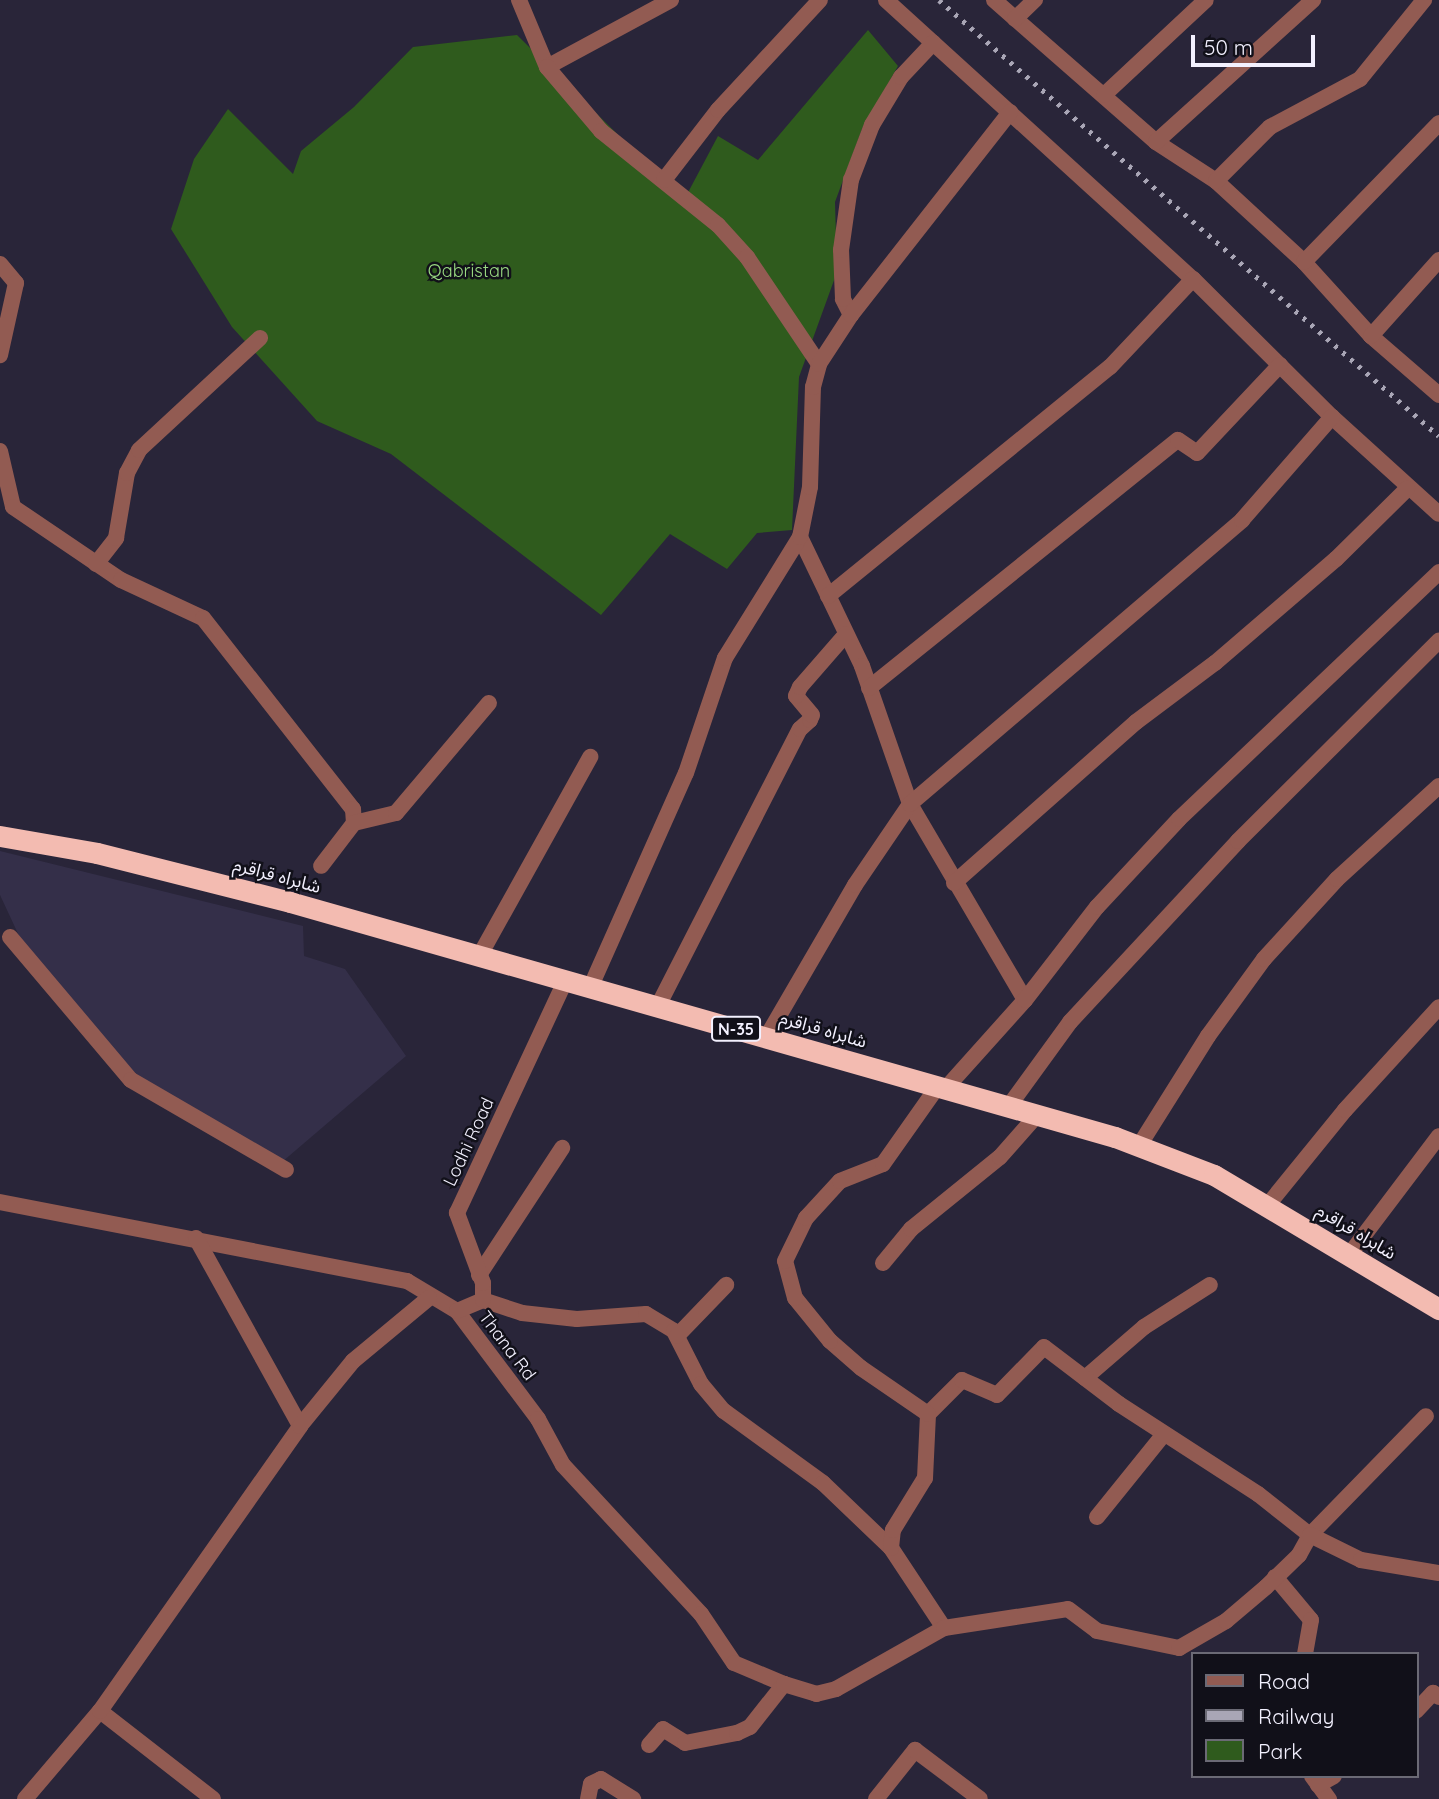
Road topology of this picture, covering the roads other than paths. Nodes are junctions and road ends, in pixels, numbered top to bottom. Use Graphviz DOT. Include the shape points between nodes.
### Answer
graph roads {
  1 [pos="519,0"];
  2 [pos="671,0"];
  3 [pos="820,0"];
  4 [pos="886,0"];
  5 [pos="994,0"];
  6 [pos="1035,0"];
  7 [pos="1206,0"];
  8 [pos="1313,0"];
  9 [pos="1424,0"];
  10 [pos="1015,19"];
  11 [pos="933,43"];
  12 [pos="547,67"];
  13 [pos="1104,95"];
  14 [pos="1010,112"];
  15 [pos="1439,122"];
  16 [pos="1156,142"];
  17 [pos="664,180"];
  18 [pos="1216,181"];
  19 [pos="1439,260"];
  20 [pos="1304,262"];
  21 [pos="0,264"];
  22 [pos="1193,279"];
  23 [pos="851,315"];
  24 [pos="1371,336"];
  25 [pos="260,338"];
  26 [pos="0,355"];
  27 [pos="819,364"];
  28 [pos="1280,365"];
  29 [pos="1439,395"];
  30 [pos="1332,417"];
  31 [pos="0,451"];
  32 [pos="1408,489"];
  33 [pos="0,495"];
  34 [pos="13,506"];
  35 [pos="1439,514"];
  36 [pos="800,537"];
  37 [pos="96,564"];
  38 [pos="1439,572"];
  39 [pos="828,596"];
  40 [pos="846,634"];
  41 [pos="1439,641"];
  42 [pos="869,688"];
  43 [pos="489,703"];
  44 [pos="590,757"];
  45 [pos="1439,786"];
  46 [pos="911,804"];
  47 [pos="354,823"];
  48 [pos="0,836"];
  49 [pos="321,866"];
  50 [pos="954,883"];
  51 [pos="10,937"];
  52 [pos="480,955"];
  53 [pos="566,979"];
  54 [pos="591,986"];
  55 [pos="1025,1000"];
  56 [pos="658,1006"];
  57 [pos="1439,1007"];
  58 [pos="766,1038"];
  59 [pos="942,1087"];
  60 [pos="1009,1105"];
  61 [pos="1038,1114"];
  62 [pos="1439,1136"];
  63 [pos="1139,1146"];
  64 [pos="562,1148"];
  65 [pos="286,1170"];
  66 [pos="0,1202"];
  67 [pos="1267,1206"];
  68 [pos="196,1238"];
  69 [pos="1349,1255"];
  70 [pos="884,1264"];
  71 [pos="479,1275"];
  72 [pos="726,1285"];
  73 [pos="1210,1285"];
  74 [pos="429,1298"];
  75 [pos="484,1300"];
  76 [pos="1439,1309"];
  77 [pos="457,1311"];
  78 [pos="677,1336"];
  79 [pos="1085,1378"];
  80 [pos="928,1414"];
  81 [pos="1426,1416"];
  82 [pos="300,1426"];
  83 [pos="1164,1434"];
  84 [pos="1097,1517"];
  85 [pos="1310,1535"];
  86 [pos="891,1548"];
  87 [pos="1439,1573"];
  88 [pos="1275,1577"];
  89 [pos="944,1628"];
  90 [pos="1305,1652"];
  91 [pos="784,1684"];
  92 [pos="1437,1692"];
  93 [pos="1418,1708"];
  94 [pos="100,1711"];
  95 [pos="649,1745"];
  96 [pos="1315,1781"];
  97 [pos="25,1799"];
  98 [pos="213,1799"];
  99 [pos="588,1799"];
  100 [pos="633,1799"];
  101 [pos="876,1799"];
  102 [pos="980,1799"];
  103 [pos="1329,1799"];
  1 -- 12 [label="street"];
  2 -- 12 [label="street"];
  3 -- 17 [label="street" via="718,110"];
  4 -- 11 [label="street"];
  5 -- 10 [label="street"];
  6 -- 10 [label="street"];
  7 -- 13 [label="street"];
  8 -- 16 [label="street"];
  9 -- 18 [label="street" via="1360,79 1270,127"];
  10 -- 13 [label="street"];
  11 -- 14 [label="street"];
  11 -- 23 [label="street" via="901,77 872,125 852,180 841,250 842,299"];
  12 -- 17 [label="street" via="601,131"];
  13 -- 16 [label="street"];
  14 -- 22 [label="street"];
  14 -- 23 [label="street"];
  15 -- 20 [label="street"];
  16 -- 18 [label="street"];
  17 -- 27 [label="street" via="718,225 747,257"];
  18 -- 20 [label="street"];
  19 -- 24 [label="street"];
  20 -- 24 [label="street"];
  21 -- 26 [label="street" via="16,283"];
  22 -- 28 [label="street"];
  22 -- 39 [label="street" via="1110,366"];
  23 -- 27 [label="street"];
  24 -- 29 [label="street"];
  25 -- 37 [label="street" via="139,450 127,473 116,538"];
  27 -- 36 [label="street" via="813,387 810,487"];
  28 -- 30 [label="street"];
  28 -- 42 [label="street" via="1197,453 1178,440"];
  30 -- 32 [label="street"];
  30 -- 46 [label="street" via="1242,520"];
  31 -- 34 [label="street"];
  32 -- 35 [label="street"];
  32 -- 50 [label="street" via="1336,559 1215,663 1136,722"];
  33 -- 34 [label="street"];
  34 -- 37 [label="street"];
  36 -- 39 [label="street"];
  36 -- 54 [label="street" via="725,658 686,773"];
  37 -- 47 [label="street" via="203,618 353,809"];
  38 -- 55 [label="street" via="1179,819 1097,907"];
  39 -- 40 [label="street"];
  40 -- 42 [label="street"];
  40 -- 56 [label="street" via="800,687 796,696 812,715 810,720 793,741"];
  41 -- 60 [label="street" via="1238,841 1116,972 1070,1022"];
  42 -- 46 [label="street"];
  43 -- 47 [label="street" via="396,813"];
  44 -- 52 [label="street"];
  45 -- 63 [label="street" via="1337,879 1264,958 1186,1068"];
  46 -- 50 [label="street"];
  46 -- 58 [label="street" via="855,885"];
  47 -- 49 [label="street"];
  48 -- 52 [label="highway, شاہراہ قراقرم / N-35" via="97,853"];
  50 -- 55 [label="street"];
  51 -- 65 [label="street" via="131,1080"];
  52 -- 53 [label="highway, شاہراہ قراقرم / N-35"];
  53 -- 54 [label="highway, شاہراہ قراقرم / N-35"];
  53 -- 71 [label="street, Lodhi Road" via="457,1213"];
  54 -- 56 [label="highway, شاہراہ قراقرم / N-35"];
  55 -- 59 [label="street"];
  56 -- 58 [label="highway, شاہراہ قراقرم / N-35"];
  57 -- 67 [label="street" via="1345,1110"];
  58 -- 59 [label="highway, شاہراہ قراقرم / N-35"];
  59 -- 60 [label="highway, شاہراہ قراقرم / N-35"];
  59 -- 80 [label="street" via="883,1164 840,1181 806,1218 785,1261 795,1298 830,1341 872,1377"];
  60 -- 61 [label="highway, شاہراہ قراقرم / N-35"];
  61 -- 63 [label="highway, شاہراہ قراقرم / N-35"];
  61 -- 70 [label="street" via="1000,1157 911,1229"];
  62 -- 69 [label="street"];
  63 -- 67 [label="highway, شاہراہ قراقرم / N-35" via="1214,1175"];
  64 -- 71 [label="street"];
  66 -- 68 [label="street, Thana Rd"];
  67 -- 69 [label="highway, شاہراہ قراقرم / N-35"];
  68 -- 74 [label="street, Thana Rd" via="407,1281"];
  68 -- 82 [label="street"];
  69 -- 76 [label="highway, شاہراہ قراقرم / N-35"];
  71 -- 75 [label="street, Lodhi Road"];
  72 -- 78 [label="street"];
  73 -- 79 [label="street" via="1144,1327"];
  74 -- 77 [label="street, Thana Rd"];
  74 -- 82 [label="street" via="353,1361"];
  75 -- 77 [label="street"];
  75 -- 78 [label="street" via="522,1313 577,1319 646,1314"];
  77 -- 91 [label="street, Thana Rd" via="538,1419 563,1465 701,1614 734,1664"];
  78 -- 86 [label="street" via="701,1384 724,1411 823,1483"];
  79 -- 80 [label="street" via="1044,1347 997,1395 962,1380"];
  79 -- 83 [label="street"];
  80 -- 86 [label="street" via="925,1478 894,1530"];
  81 -- 85 [label="street"];
  82 -- 94 [label="street"];
  83 -- 84 [label="street"];
  83 -- 85 [label="street" via="1258,1494"];
  85 -- 87 [label="street" via="1361,1560"];
  85 -- 88 [label="street" via="1299,1555"];
  86 -- 89 [label="street"];
  88 -- 89 [label="street" via="1226,1621 1179,1648 1097,1631 1068,1609"];
  88 -- 90 [label="street" via="1311,1620"];
  89 -- 91 [label="street, Thana Rd" via="836,1689 816,1694"];
  91 -- 95 [label="street" via="750,1727 737,1733 685,1742 663,1729"];
  92 -- 93 [label="street"];
  94 -- 97 [label="street"];
  94 -- 98 [label="street"];
  96 -- 103 [label="street"];
  99 -- 100 [label="street" via="591,1784 601,1779"];
  101 -- 102 [label="street" via="915,1750"];
}
